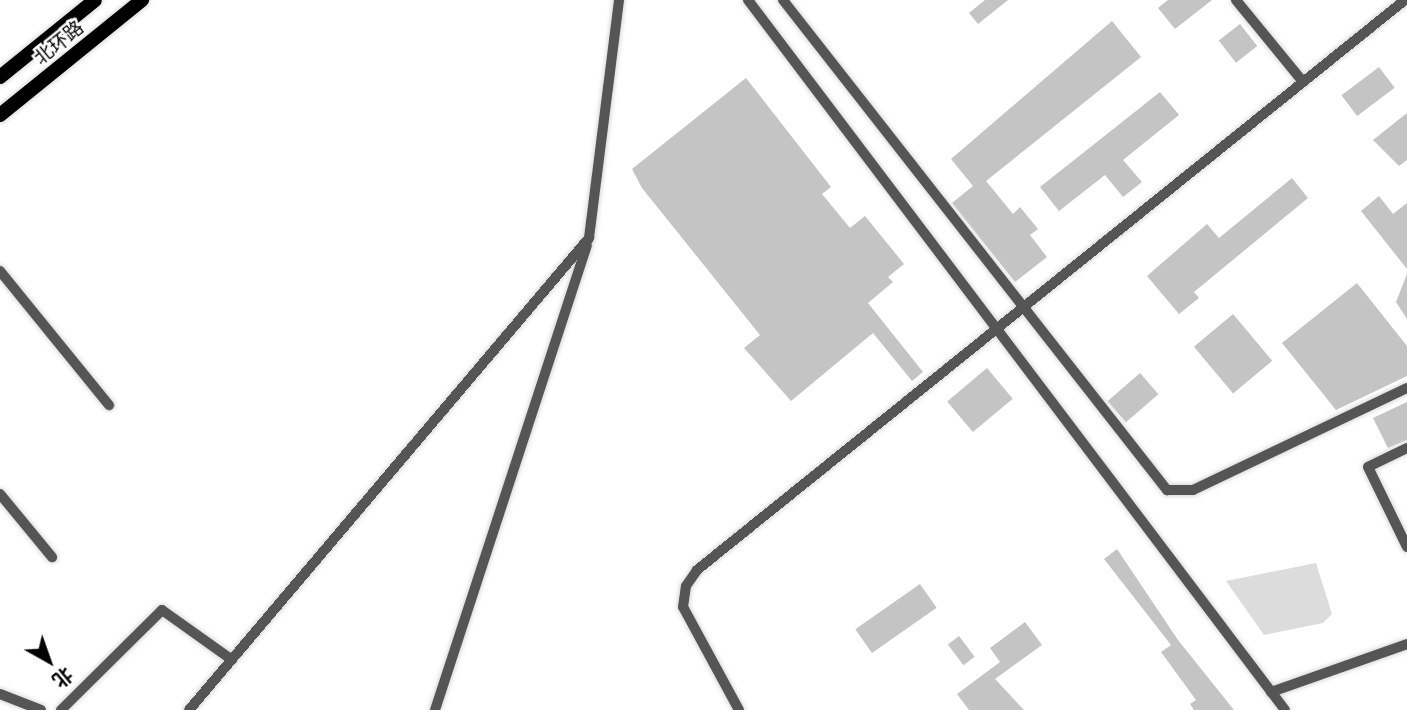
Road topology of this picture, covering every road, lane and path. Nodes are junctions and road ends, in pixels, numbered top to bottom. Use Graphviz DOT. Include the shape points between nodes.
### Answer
graph roads {
  1 [pos="95,0"];
  2 [pos="142,0"];
  3 [pos="619,0"];
  4 [pos="748,0"];
  5 [pos="783,0"];
  6 [pos="1236,0"];
  7 [pos="1405,0"];
  8 [pos="0,77"];
  9 [pos="1303,82"];
  10 [pos="0,115"];
  11 [pos="589,239"];
  12 [pos="0,271"];
  13 [pos="1022,306"];
  14 [pos="995,327"];
  15 [pos="1407,388"];
  16 [pos="108,405"];
  17 [pos="1407,448"];
  18 [pos="0,494"];
  19 [pos="1407,547"];
  20 [pos="52,557"];
  21 [pos="1407,644"];
  22 [pos="232,660"];
  23 [pos="1272,692"];
  24 [pos="0,694"];
  25 [pos="41,710"];
  26 [pos="61,710"];
  27 [pos="189,710"];
  28 [pos="435,710"];
  29 [pos="739,710"];
  30 [pos="1285,710"];
  1 -- 8 [label="main road, 北环路"];
  2 -- 10 [label="main road, 北环路"];
  3 -- 11 [label="street"];
  4 -- 14 [label="street"];
  5 -- 13 [label="street"];
  6 -- 9 [label="street"];
  7 -- 9 [label="street"];
  9 -- 13 [label="street"];
  11 -- 22 [label="street"];
  11 -- 28 [label="street"];
  12 -- 16 [label="street"];
  13 -- 14 [label="street"];
  13 -- 15 [label="street" via="1171,493 1194,490"];
  14 -- 23 [label="street"];
  14 -- 29 [label="street" via="697,570 686,586 683,607"];
  17 -- 19 [label="street" via="1368,467"];
  18 -- 20 [label="street"];
  21 -- 23 [label="street"];
  22 -- 26 [label="street" via="162,610"];
  22 -- 27 [label="street"];
  23 -- 30 [label="street"];
  24 -- 25 [label="street"];
}
